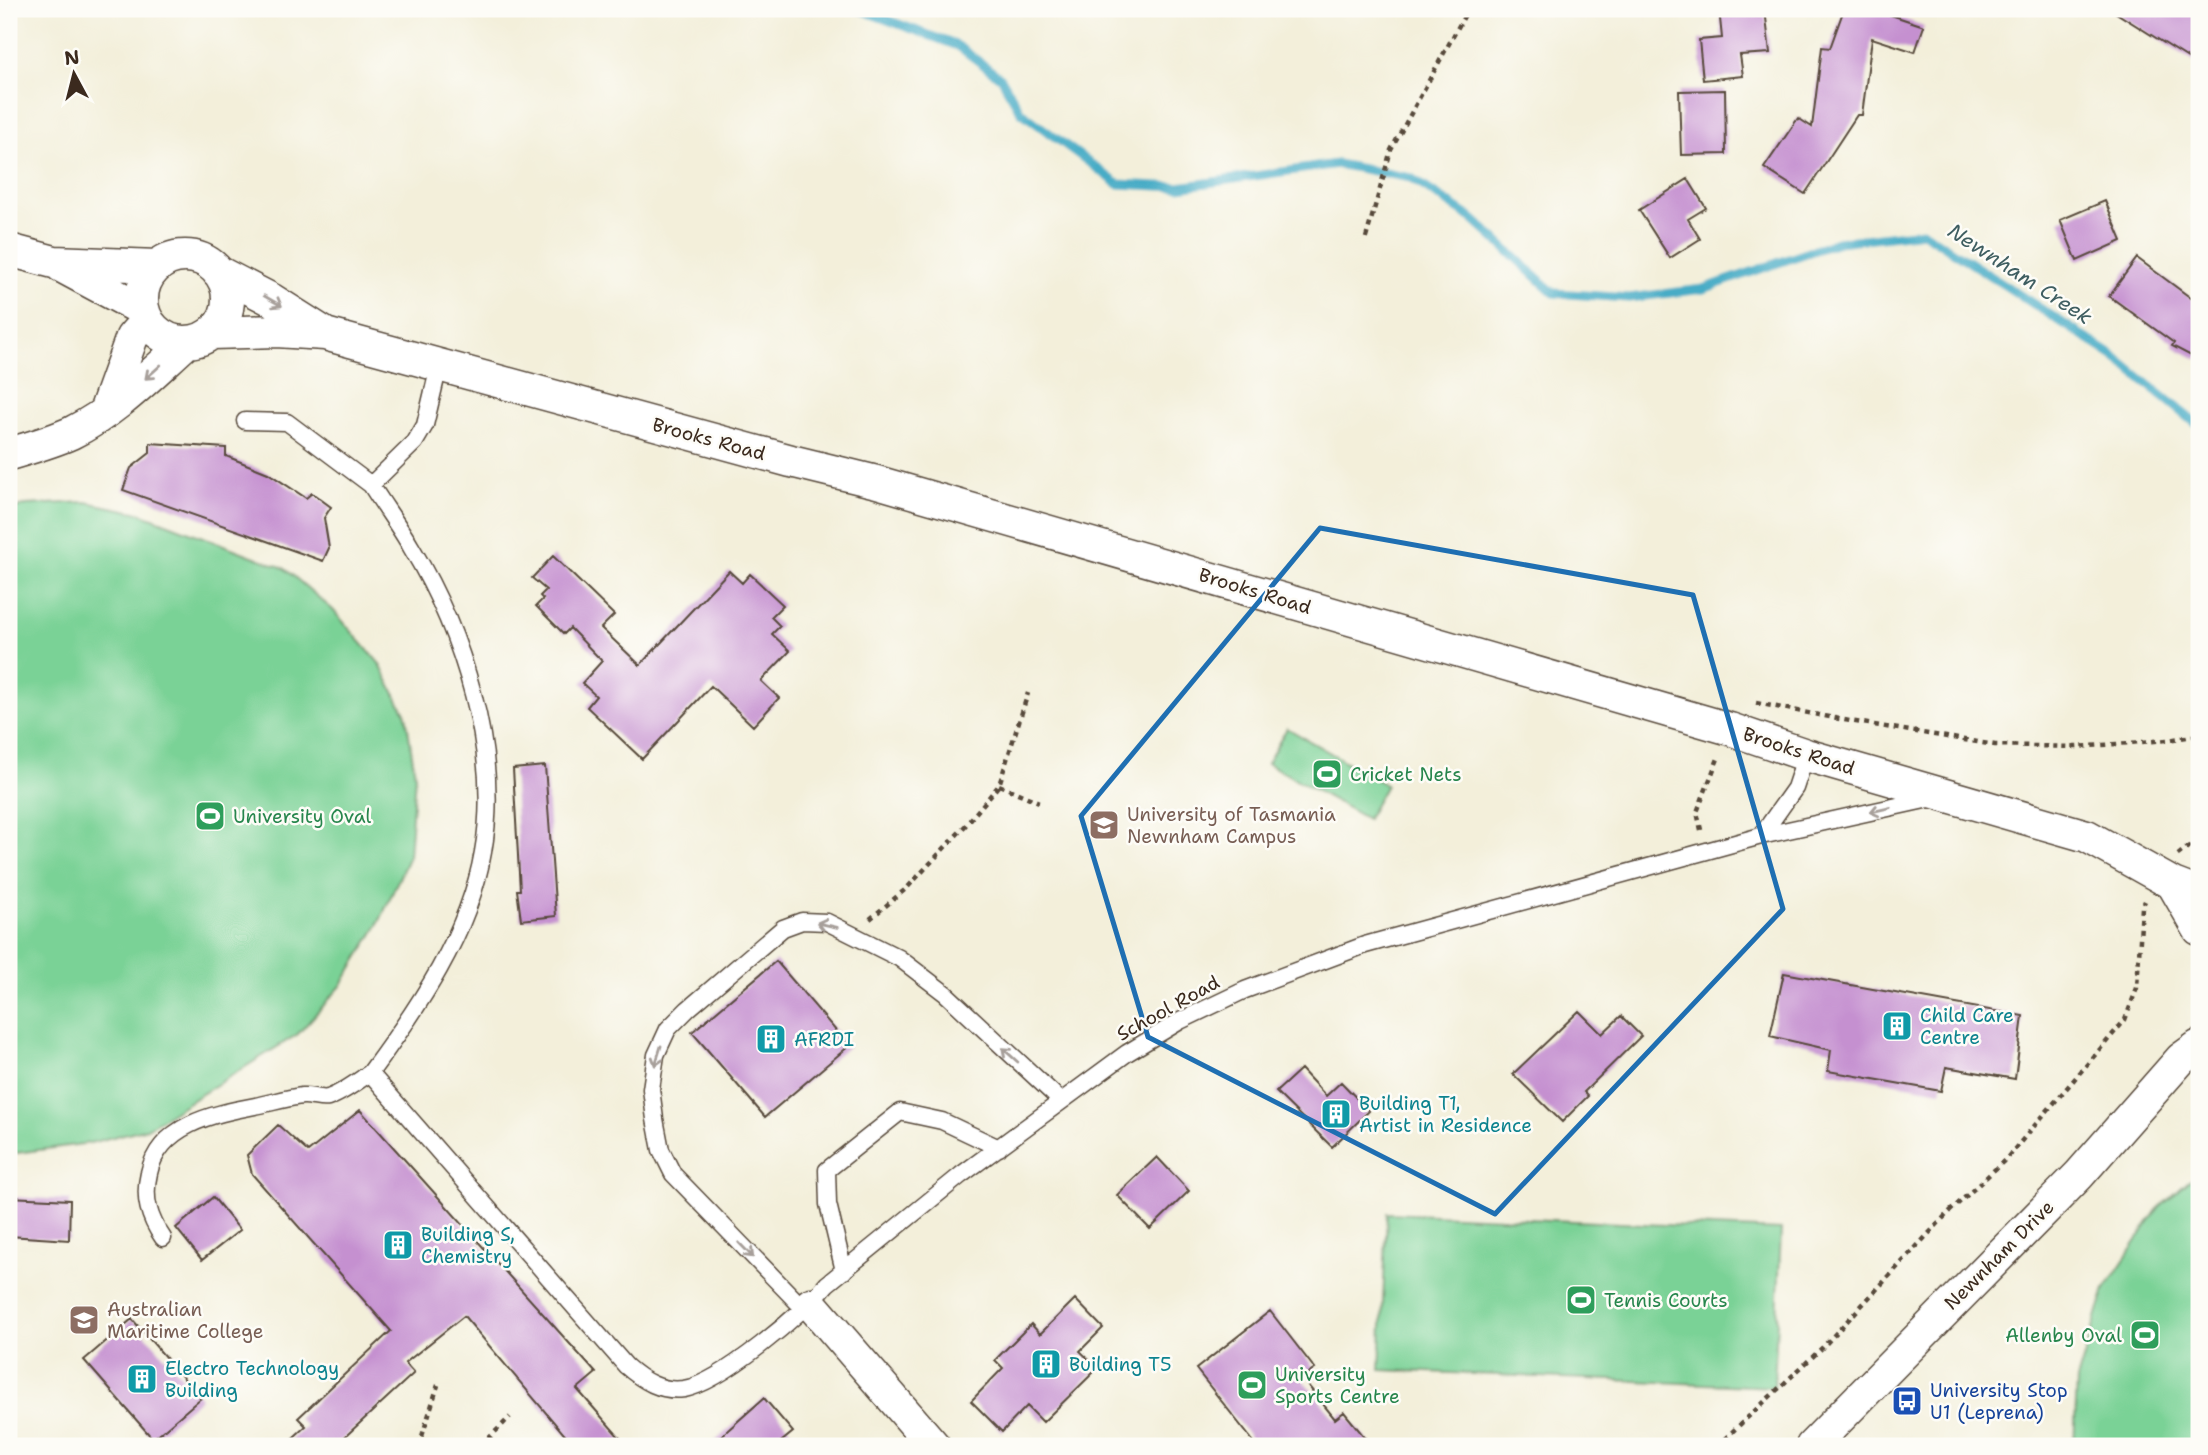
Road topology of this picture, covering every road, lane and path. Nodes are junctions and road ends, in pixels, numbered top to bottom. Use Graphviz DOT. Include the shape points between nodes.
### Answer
graph roads {
  1 [pos="1468,9"];
  2 [pos="1366,238"];
  3 [pos="9,250"];
  4 [pos="54,262"];
  5 [pos="157,266"];
  6 [pos="218,272"];
  7 [pos="145,315"];
  8 [pos="325,334"];
  9 [pos="199,337"];
  10 [pos="439,366"];
  11 [pos="112,408"];
  12 [pos="245,421"];
  13 [pos="9,454"];
  14 [pos="370,485"];
  15 [pos="1028,693"];
  16 [pos="1730,729"];
  17 [pos="2199,735"];
  18 [pos="1806,755"];
  19 [pos="999,785"];
  20 [pos="1947,795"];
  21 [pos="1039,802"];
  22 [pos="1761,836"];
  23 [pos="1707,851"];
  24 [pos="2177,884"];
  25 [pos="2199,929"];
  26 [pos="852,933"];
  27 [pos="2199,1023"];
  28 [pos="2190,1053"];
  29 [pos="370,1073"];
  30 [pos="1061,1101"];
  31 [pos="999,1148"];
  32 [pos="163,1238"];
  33 [pos="844,1271"];
  34 [pos="807,1307"];
  35 [pos="438,1385"];
  36 [pos="510,1416"];
  37 [pos="419,1446"];
  38 [pos="481,1446"];
  39 [pos="934,1446"];
  40 [pos="1717,1446"];
  41 [pos="1812,1446"];
  1 -- 2 [label="path" via="1391,150"];
  3 -- 4 [label="street"];
  4 -- 5 [label="street"];
  4 -- 7 [label="street"];
  5 -- 6 [label="street" via="168,259 195,257"];
  5 -- 7 [label="street" via="142,289"];
  6 -- 8 [label="street, Brooks Road, one-way"];
  6 -- 9 [label="street" via="228,297 226,311 220,323"];
  7 -- 9 [label="street" via="161,335 174,341"];
  7 -- 11 [label="street" via="132,337"];
  8 -- 9 [label="street, Brooks Road" via="276,331"];
  8 -- 10 [label="street, Brooks Road"];
  9 -- 11 [label="street, one-way"];
  10 -- 14 [label="lane" via="425,425 415,442"];
  10 -- 16 [label="street, Brooks Road" via="877,482"];
  11 -- 13 [label="street" via="70,433"];
  12 -- 14 [label="lane" via="287,422"];
  14 -- 29 [label="lane" via="412,549 446,614 475,698 488,774 484,852 470,898 453,940 407,1023"];
  15 -- 19 [label="path"];
  16 -- 17 [label="path" via="1741,700 1995,745 2077,747"];
  16 -- 18 [label="street, Brooks Road"];
  16 -- 23 [label="path" via="1697,813"];
  18 -- 20 [label="street, Brooks Road"];
  18 -- 22 [label="lane" via="1795,788"];
  19 -- 21 [label="path"];
  19 -- 26 [label="path" via="907,888"];
  20 -- 22 [label="lane, School Road, one-way"];
  20 -- 24 [label="street, Brooks Road" via="2087,836"];
  22 -- 23 [label="lane, School Road"];
  23 -- 30 [label="lane, School Road" via="1306,965 1180,1021"];
  24 -- 25 [label="street"];
  24 -- 40 [label="path" via="2142,907 2137,988 2125,1020 2006,1159 1947,1214 1822,1348"];
  30 -- 26 [label="lane, one-way" via="946,994 899,958"];
  26 -- 34 [label="lane, one-way" via="827,922 802,921 783,928 688,1009 668,1029 656,1055 652,1089 661,1150 673,1174"];
  27 -- 28 [label="street, Newnham Drive"];
  28 -- 41 [label="street, Newnham Drive" via="2079,1175"];
  29 -- 32 [label="lane" via="327,1098 305,1096 226,1112 178,1130 151,1160 146,1185 152,1222"];
  29 -- 34 [label="lane, School Road" via="643,1381 664,1389 686,1388 715,1377"];
  30 -- 31 [label="lane, School Road"];
  31 -- 33 [label="lane, School Road"];
  31 -- 33 [label="lane" via="942,1121 900,1112 827,1170 828,1204"];
  33 -- 34 [label="lane, School Road"];
  34 -- 39 [label="street"];
  35 -- 37 [label="path"];
  36 -- 38 [label="path"];
}
